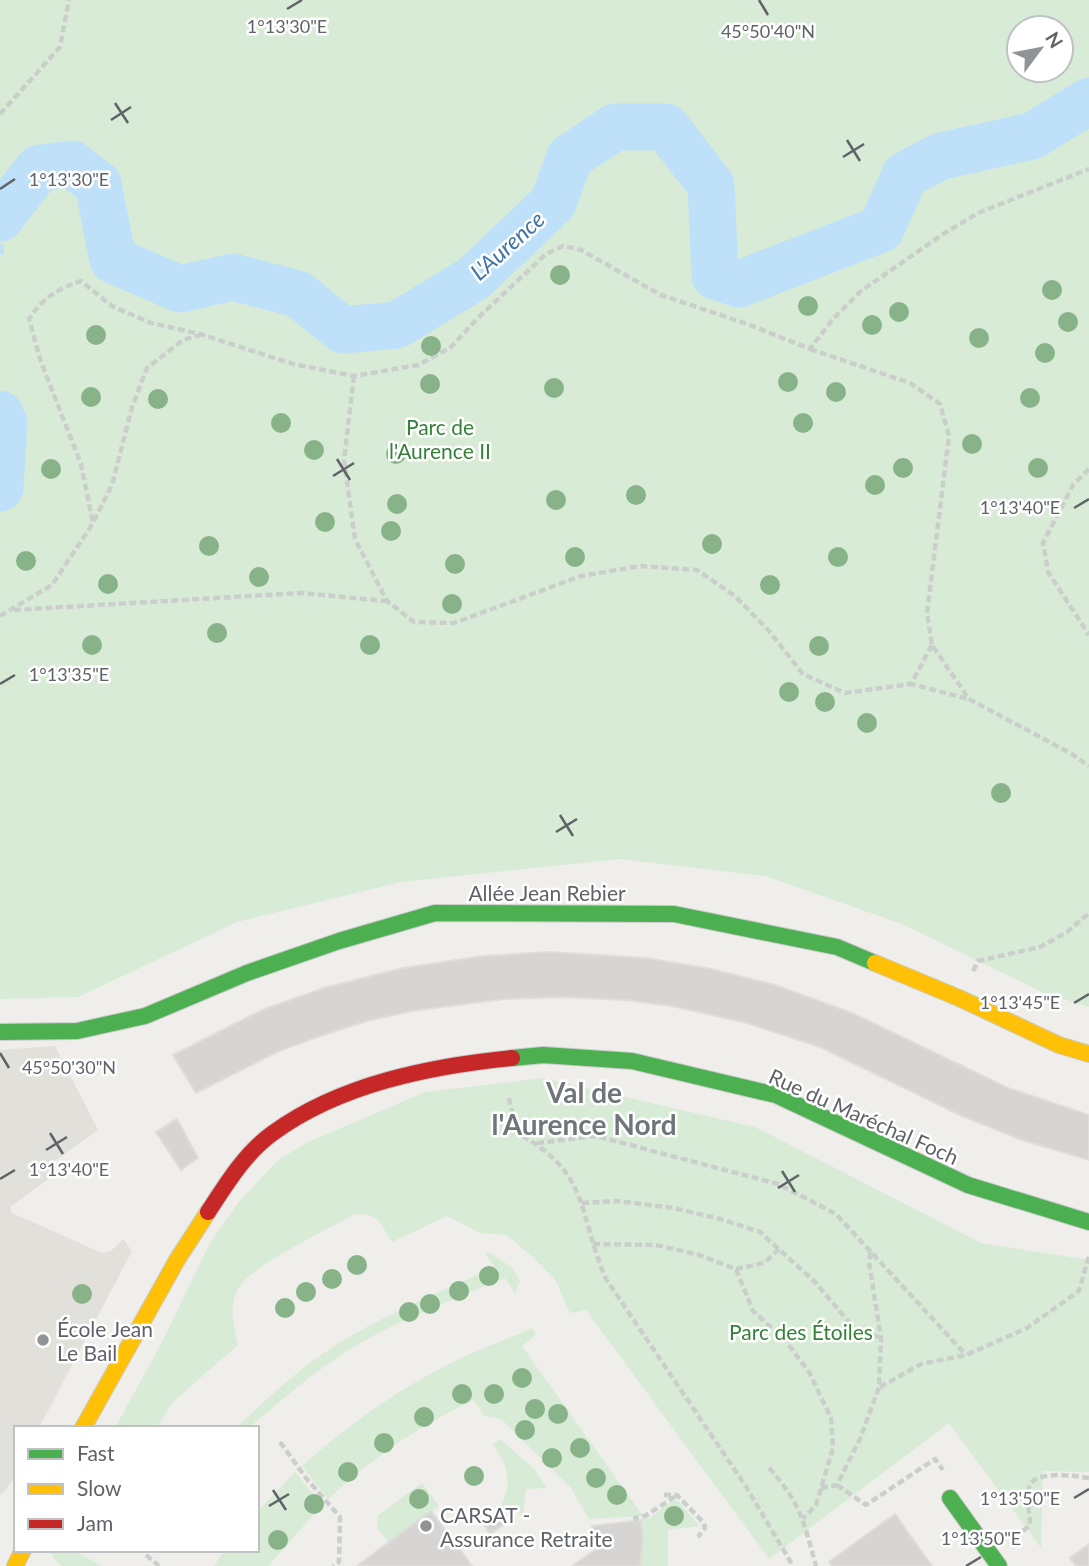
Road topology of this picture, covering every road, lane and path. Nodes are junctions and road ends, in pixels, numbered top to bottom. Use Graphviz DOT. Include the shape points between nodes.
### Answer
graph roads {
  1 [pos="68,0"];
  2 [pos="0,114"];
  3 [pos="1089,169"];
  4 [pos="200,334"];
  5 [pos="810,349"];
  6 [pos="354,376"];
  7 [pos="1089,470"];
  8 [pos="93,523"];
  9 [pos="387,601"];
  10 [pos="13,610"];
  11 [pos="0,616"];
  12 [pos="1089,635"];
  13 [pos="932,645"];
  14 [pos="911,684"];
  15 [pos="969,699"];
  16 [pos="1089,766"];
  17 [pos="1089,913"];
  18 [pos="959,998"];
  19 [pos="0,1032"];
  20 [pos="1089,1054"];
  21 [pos="509,1098"];
  22 [pos="537,1143"];
  23 [pos="582,1203"];
  24 [pos="1089,1222"];
  25 [pos="593,1244"];
  26 [pos="779,1249"];
  27 [pos="871,1249"];
  28 [pos="1089,1256"];
  29 [pos="736,1269"];
  30 [pos="881,1338"];
  31 [pos="966,1355"];
  32 [pos="879,1388"];
  33 [pos="84,1426"];
  34 [pos="280,1442"];
  35 [pos="935,1459"];
  36 [pos="769,1468"];
  37 [pos="1089,1470"];
  38 [pos="1088,1478"];
  39 [pos="838,1485"];
  40 [pos="821,1488"];
  41 [pos="664,1495"];
  42 [pos="677,1495"];
  43 [pos="950,1498"];
  44 [pos="803,1519"];
  45 [pos="636,1521"];
  46 [pos="698,1537"];
  47 [pos="146,1555"];
  48 [pos="995,1561"];
  49 [pos="159,1566"];
  50 [pos="333,1566"];
  51 [pos="793,1566"];
  52 [pos="816,1566"];
  1 -- 2 [label="path" via="60,47"];
  3 -- 5 [label="path" via="978,214 943,234 861,291"];
  4 -- 6 [label="path" via="293,364"];
  4 -- 8 [label="path" via="183,340 147,368 112,485"];
  4 -- 8 [label="path" via="151,323 112,306 81,281 41,301 29,319 81,464"];
  5 -- 6 [label="path" via="661,295 581,250 563,246 545,254 450,348 418,365"];
  5 -- 13 [label="path" via="910,383 940,404 949,436 927,613"];
  6 -- 9 [label="path" via="344,460 353,526 355,539"];
  7 -- 12 [label="path" via="1073,485 1043,543 1048,572"];
  8 -- 10 [label="path" via="52,585"];
  9 -- 10 [label="path" via="301,593"];
  9 -- 14 [label="path" via="414,622 454,622 581,576 641,566 697,570 735,596 803,674 845,693"];
  10 -- 11 [label="path"];
  13 -- 14 [label="path"];
  13 -- 15 [label="path"];
  14 -- 15 [label="path"];
  15 -- 16 [label="path"];
  17 -- 18 [label="path" via="1040,947 978,961"];
  18 -- 19 [label="street, Allée Jean Rebier" via="837,947 674,914 435,913 247,973 145,1016 77,1031"];
  18 -- 20 [label="street, Allée Jean Rebier" via="1059,1045"];
  21 -- 22 [label="path" via="517,1133"];
  22 -- 23 [label="path" via="559,1162"];
  22 -- 27 [label="path" via="596,1136 778,1184 836,1214"];
  23 -- 25 [label="path"];
  23 -- 26 [label="path" via="618,1201 674,1208 760,1232"];
  24 -- 33 [label="street, Rue du Maréchal Foch" via="968,1185 776,1095 632,1061 543,1055 404,1076 315,1106 271,1134 236,1169 177,1260"];
  25 -- 29 [label="path" via="656,1245"];
  25 -- 51 [label="path" via="606,1279 745,1485"];
  26 -- 29 [label="path" via="764,1263"];
  26 -- 30 [label="path" via="854,1328"];
  27 -- 30 [label="path"];
  27 -- 31 [label="path"];
  28 -- 31 [label="path" via="1079,1291 1027,1328"];
  29 -- 40 [label="path" via="753,1311 785,1340 809,1373 831,1418 833,1448"];
  30 -- 32 [label="path"];
  31 -- 32 [label="path" via="921,1364"];
  32 -- 39 [label="path"];
  34 -- 50 [label="path" via="340,1517 338,1562"];
  35 -- 39 [label="path" via="866,1506"];
  36 -- 44 [label="path" via="789,1490"];
  37 -- 38 [label="path"];
  38 -- 48 [label="path" via="1045,1476 1030,1484 1030,1525"];
  39 -- 40 [label="path"];
  40 -- 44 [label="path" via="816,1505"];
  41 -- 42 [label="path"];
  42 -- 45 [label="path"];
  42 -- 46 [label="path" via="704,1523"];
  43 -- 48 [label="street"];
  44 -- 52 [label="path"];
  47 -- 49 [label="path"];
}
